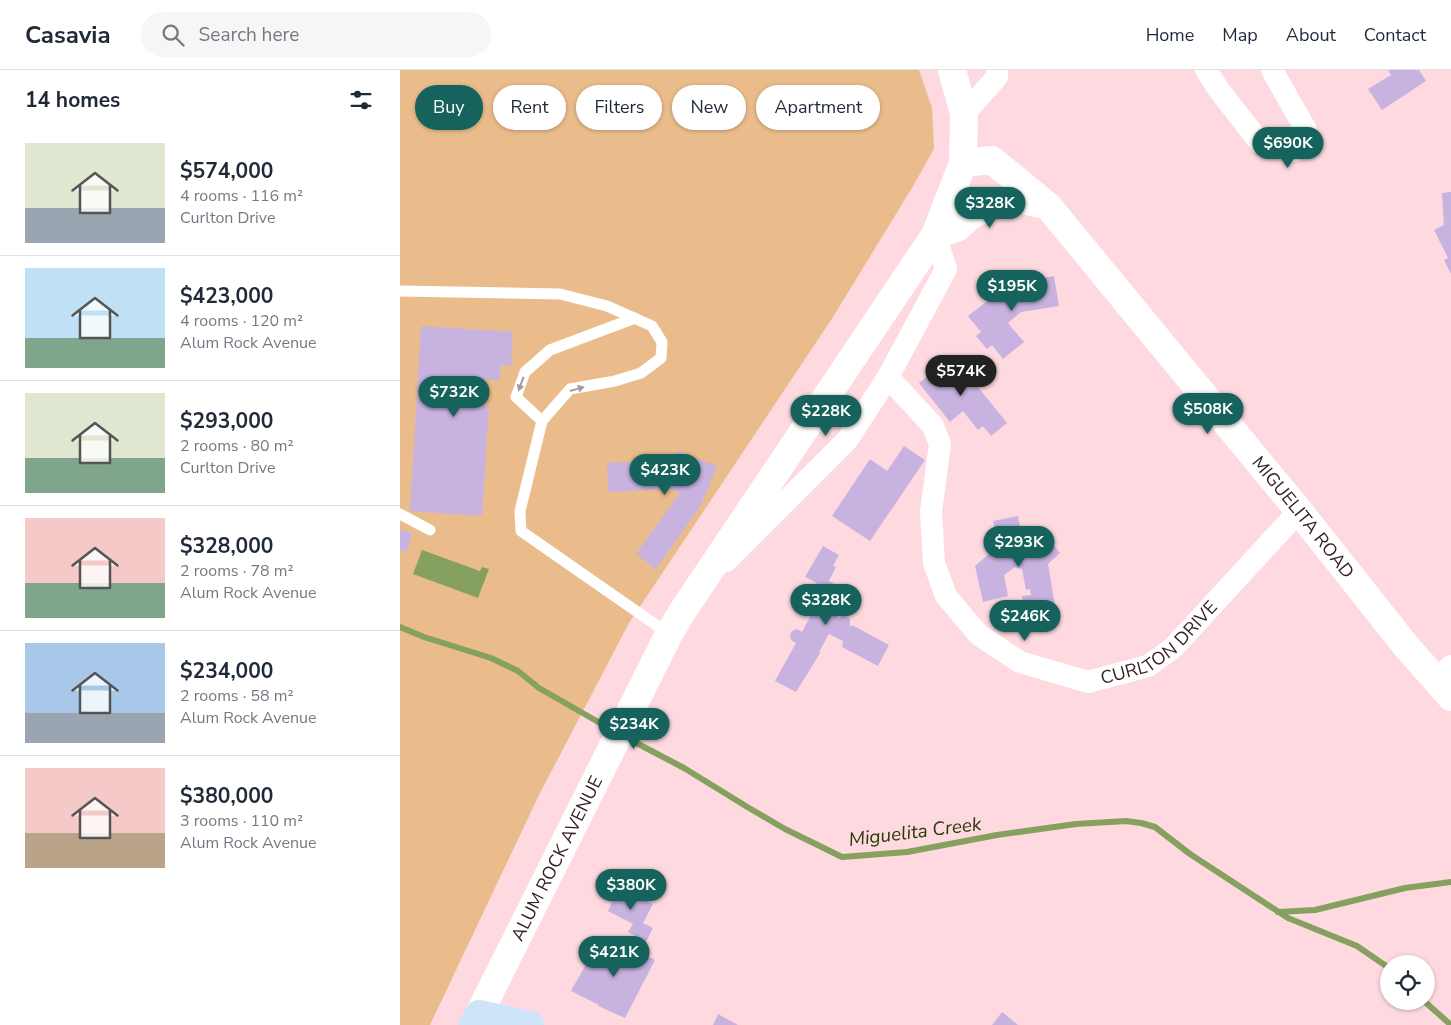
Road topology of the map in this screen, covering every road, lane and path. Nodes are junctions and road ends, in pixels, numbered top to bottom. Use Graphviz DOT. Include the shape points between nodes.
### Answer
graph roads {
  1 [pos="952,70"];
  2 [pos="997,70"];
  3 [pos="1206,70"];
  4 [pos="1272,70"];
  5 [pos="964,114"];
  6 [pos="963,163"];
  7 [pos="1048,206"];
  8 [pos="935,235"];
  9 [pos="400,291"];
  10 [pos="635,318"];
  11 [pos="888,376"];
  12 [pos="542,422"];
  13 [pos="1299,511"];
  14 [pos="400,514"];
  15 [pos="430,530"];
  16 [pos="699,587"];
  17 [pos="669,634"];
  18 [pos="1446,681"];
  19 [pos="476,1020"];
  20 [pos="530,1025"];
  1 -- 5 [label="street, ALUM ROCK AVENUE"];
  2 -- 5 [label="street" via="997,77"];
  3 -- 4 [label="street" via="1261,144 1294,151 1306,130"];
  5 -- 6 [label="street, ALUM ROCK AVENUE"];
  6 -- 7 [label="street, MIGUELITA ROAD" via="992,160"];
  6 -- 8 [label="street, ALUM ROCK AVENUE"];
  7 -- 8 [label="street" via="1014,198 990,204 957,228"];
  7 -- 13 [label="street, MIGUELITA ROAD"];
  8 -- 11 [label="street, ALUM ROCK AVENUE" via="946,269"];
  8 -- 16 [label="street, ALUM ROCK AVENUE"];
  9 -- 10 [label="lane" via="560,294 607,306"];
  10 -- 12 [label="lane, one-way" via="550,350 525,372 516,397"];
  12 -- 10 [label="lane, one-way" via="570,389 615,381 640,372 661,358 662,342 652,326"];
  11 -- 13 [label="street, CURLTON DRIVE" via="933,426 940,444 931,511 934,563 946,596 980,635 1020,662 1088,682 1148,666 1172,648"];
  11 -- 16 [label="street, ALUM ROCK AVENUE" via="848,439"];
  12 -- 17 [label="lane" via="520,511 521,531"];
  13 -- 18 [label="street, MIGUELITA ROAD" via="1406,646"];
  14 -- 15 [label="lane"];
  16 -- 17 [label="street, ALUM ROCK AVENUE"];
  17 -- 19 [label="street, ALUM ROCK AVENUE"];
  19 -- 20 [label="main road"];
}
